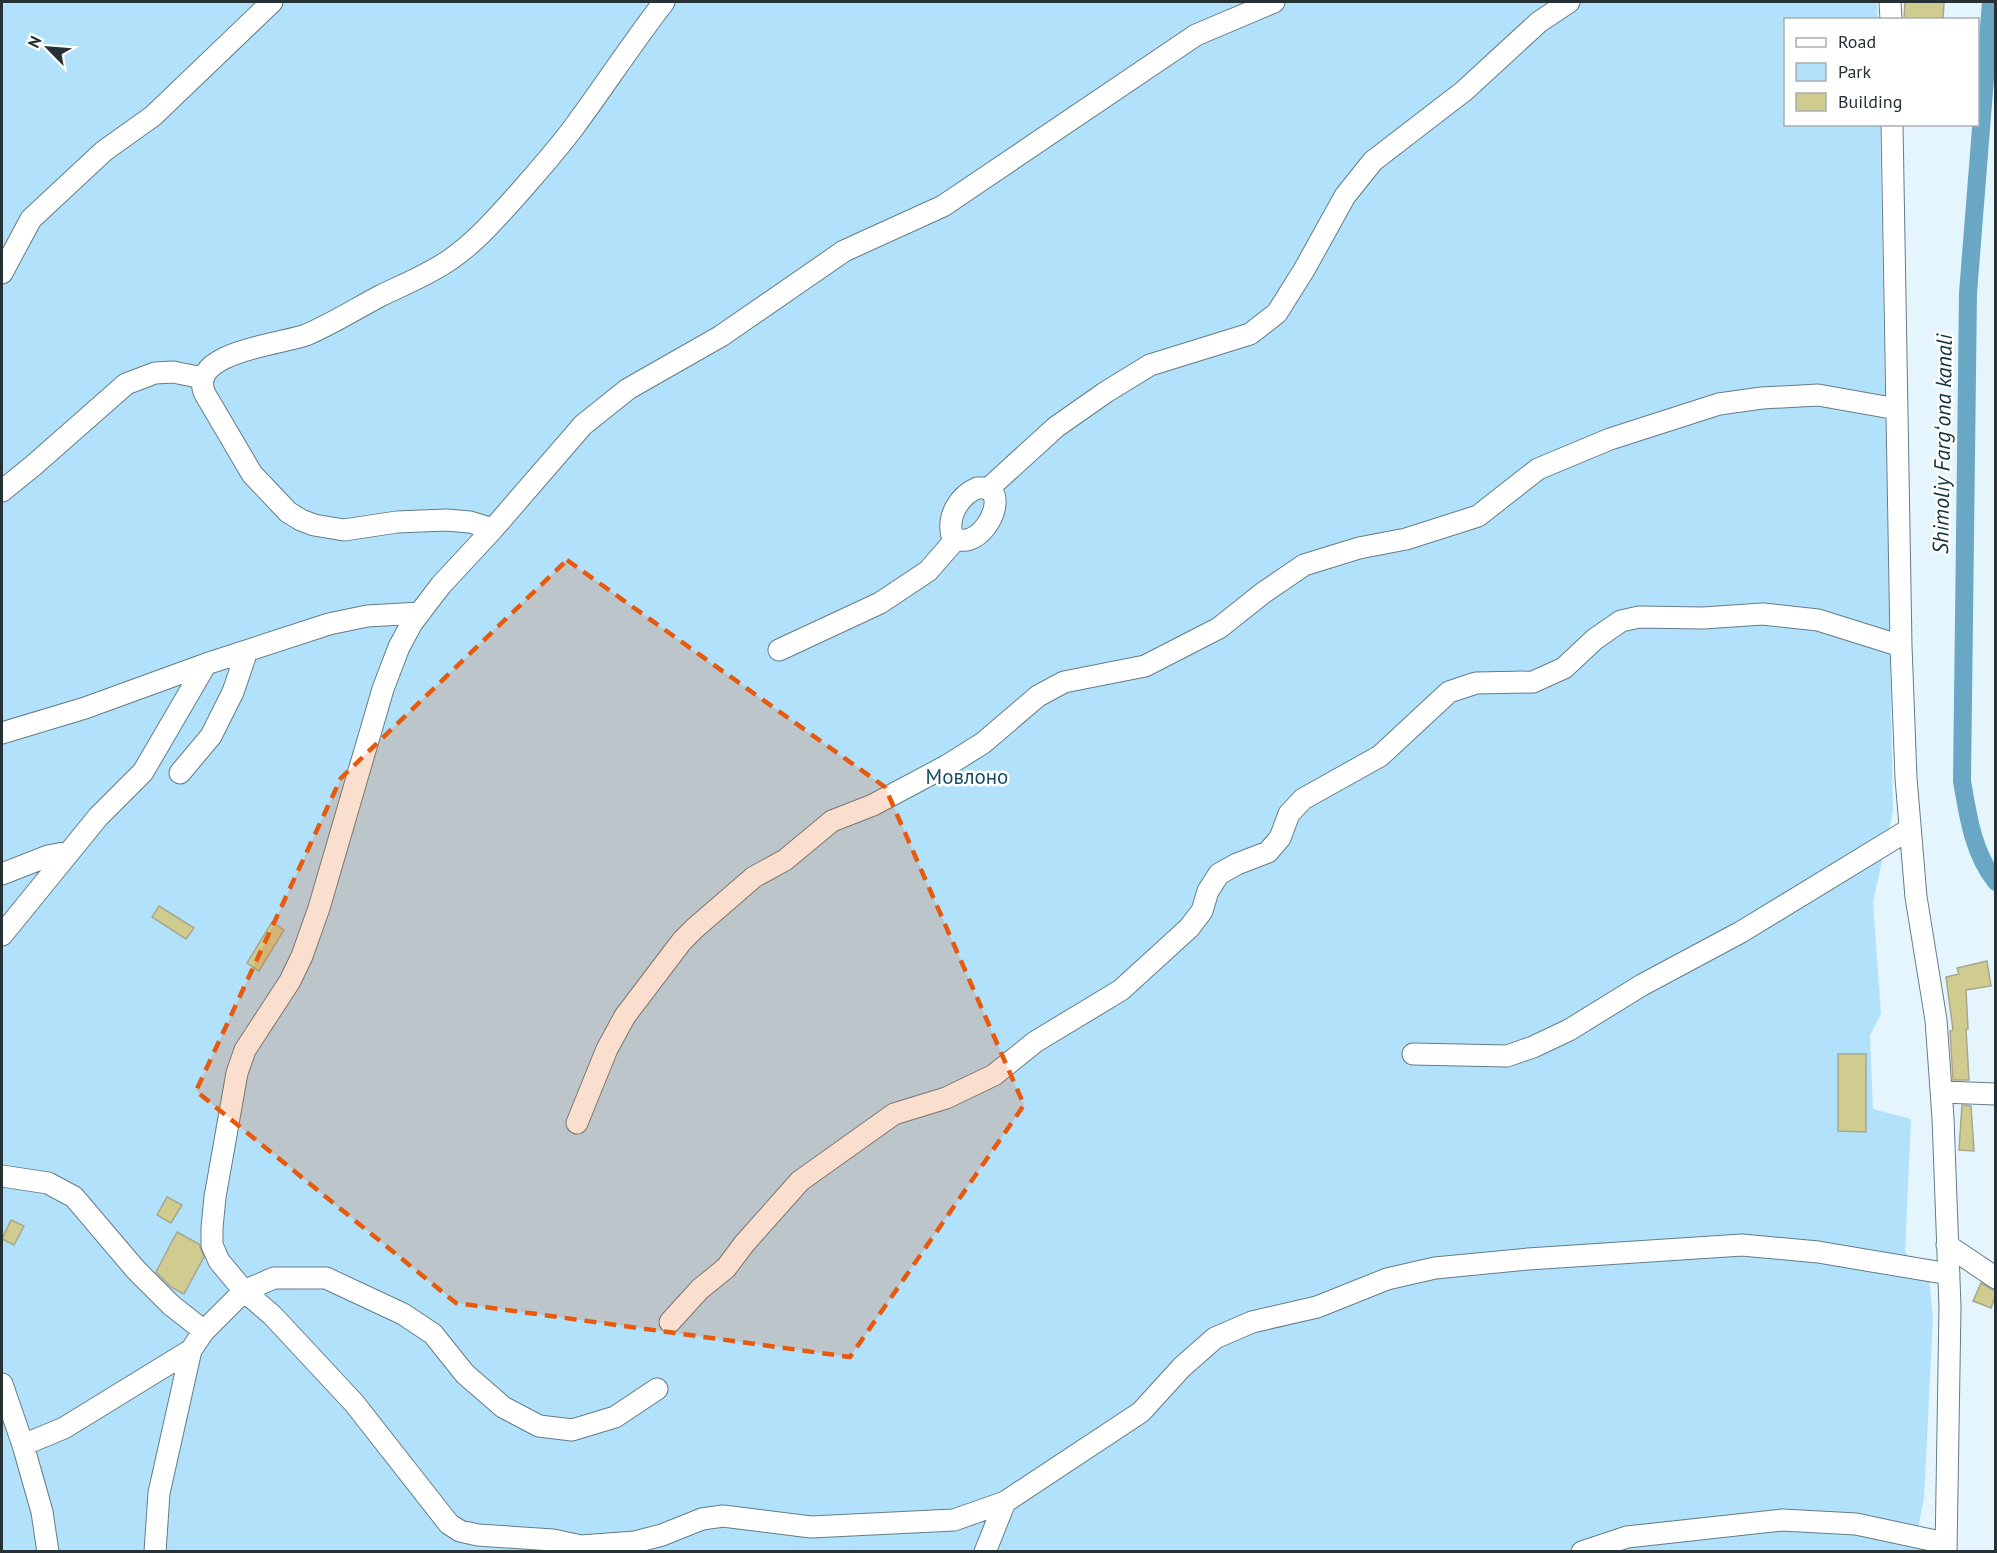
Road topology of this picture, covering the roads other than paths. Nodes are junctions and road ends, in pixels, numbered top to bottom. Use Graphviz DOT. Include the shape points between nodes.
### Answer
graph roads {
  1 [pos="272,2"];
  2 [pos="664,2"];
  3 [pos="1274,2"];
  4 [pos="1569,2"];
  5 [pos="1890,2"];
  6 [pos="1891,18"];
  7 [pos="1892,126"];
  8 [pos="2,273"];
  9 [pos="203,378"];
  10 [pos="1897,409"];
  11 [pos="988,489"];
  12 [pos="2,491"];
  13 [pos="493,529"];
  14 [pos="956,539"];
  15 [pos="420,613"];
  16 [pos="1901,646"];
  17 [pos="779,650"];
  18 [pos="247,651"];
  19 [pos="206,664"];
  20 [pos="2,733"];
  21 [pos="180,773"];
  22 [pos="1910,829"];
  23 [pos="69,852"];
  24 [pos="2,874"];
  25 [pos="2,935"];
  26 [pos="1413,1054"];
  27 [pos="1942,1092"];
  28 [pos="1995,1094"];
  29 [pos="577,1123"];
  30 [pos="2,1176"];
  31 [pos="1947,1245"];
  32 [pos="1949,1274"];
  33 [pos="1995,1278"];
  34 [pos="244,1291"];
  35 [pos="670,1322"];
  36 [pos="204,1331"];
  37 [pos="191,1350"];
  38 [pos="2,1384"];
  39 [pos="657,1389"];
  40 [pos="23,1444"];
  41 [pos="1005,1502"];
  42 [pos="1946,1547"];
  43 [pos="580,1549"];
  44 [pos="48,1551"];
  45 [pos="155,1551"];
  46 [pos="985,1551"];
  47 [pos="1582,1551"];
  1 -- 8 [label="street" via="153,116 104,151 31,219"];
  2 -- 9 [label="street" via="573,128 484,233 449,261 388,293 305,335 220,360 210,366"];
  3 -- 13 [label="street" via="1196,35 943,206 844,250 721,336 628,389 583,425"];
  4 -- 11 [label="street" via="1539,22 1464,91 1373,161 1345,196 1277,313 1250,334 1150,365 1056,427"];
  5 -- 6 [label="street"];
  7 -- 10 [label="street"];
  9 -- 12 [label="street" via="155,373 126,384"];
  9 -- 13 [label="street" via="205,394 252,474 288,512 301,520 344,530 446,520"];
  10 -- 16 [label="street"];
  10 -- 29 [label="street" via="1818,395 1762,398 1719,404 1610,439 1538,469 1478,516 1304,566 1219,628 1145,666 1064,682 1047,691 948,765 873,805 832,821 786,860 754,878 695,928 625,1016"];
  11 -- 14 [label="street" via="977,488 961,499 951,519"];
  11 -- 14 [label="street" via="996,502 988,521 971,539"];
  13 -- 15 [label="street"];
  14 -- 17 [label="street" via="928,571 880,603"];
  15 -- 18 [label="street" via="367,616 329,624"];
  15 -- 34 [label="street" via="399,647 383,689 302,956 245,1050 237,1073 215,1197 212,1245 219,1261"];
  16 -- 22 [label="street"];
  16 -- 35 [label="street" via="1818,620 1763,614 1639,617 1621,621 1564,668 1533,682 1476,683 1449,692 1380,756 1303,799 1289,814 1280,838 1268,852 1219,874 1202,911 1189,928 1121,990 1035,1042 994,1075 946,1098 894,1114 800,1180 726,1268"];
  18 -- 19 [label="street"];
  18 -- 21 [label="street" via="233,692 211,736"];
  19 -- 20 [label="street"];
  19 -- 23 [label="street" via="143,771"];
  22 -- 26 [label="street" via="1741,932 1533,1047 1507,1056"];
  22 -- 27 [label="street"];
  23 -- 24 [label="street"];
  23 -- 25 [label="street"];
  27 -- 28 [label="street"];
  27 -- 31 [label="street"];
  30 -- 36 [label="street" via="48,1183 74,1197 136,1270"];
  31 -- 32 [label="street"];
  31 -- 33 [label="street"];
  32 -- 41 [label="street" via="1818,1252 1742,1245 1528,1259 1435,1268 1387,1279 1317,1307 1252,1322 1215,1338 1141,1412"];
  32 -- 42 [label="street"];
  34 -- 36 [label="street"];
  34 -- 39 [label="street" via="274,1278 326,1278 403,1314 433,1334 465,1374 503,1407 538,1426 572,1430 615,1417"];
  34 -- 43 [label="street" via="272,1315 354,1403 448,1524 478,1535 553,1540"];
  36 -- 37 [label="street"];
  37 -- 40 [label="street" via="64,1428"];
  37 -- 45 [label="street" via="159,1493"];
  38 -- 40 [label="street"];
  40 -- 44 [label="street" via="42,1512"];
  41 -- 43 [label="street" via="954,1520 876,1525 811,1527 723,1516 702,1519 634,1542"];
  41 -- 46 [label="street"];
  42 -- 47 [label="street" via="1856,1524 1782,1520 1627,1538"];
}
